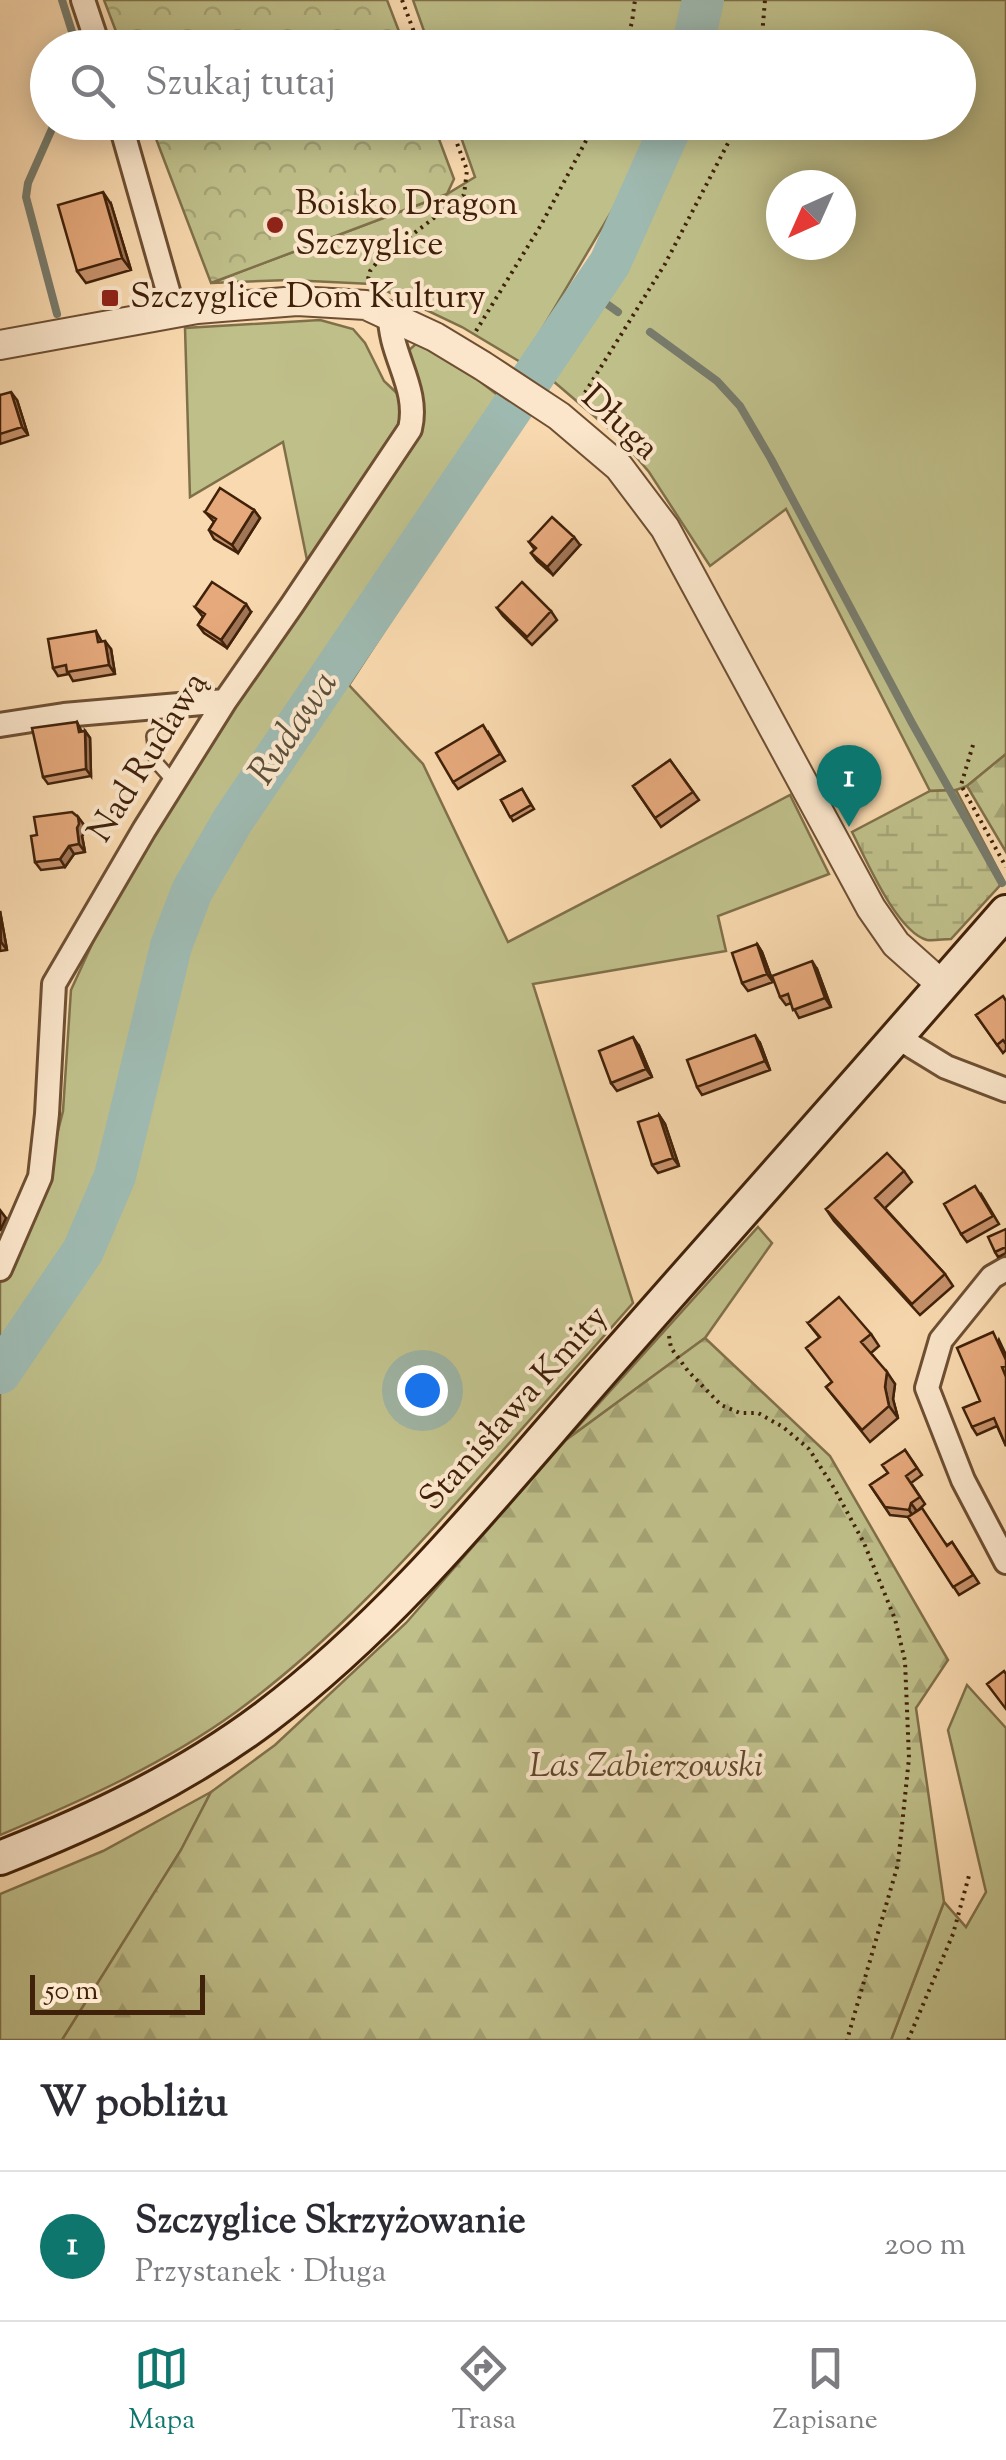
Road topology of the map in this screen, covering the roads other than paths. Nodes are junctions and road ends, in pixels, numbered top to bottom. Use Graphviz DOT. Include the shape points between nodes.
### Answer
graph roads {
  1 [pos="83,0"];
  2 [pos="93,30"];
  3 [pos="125,140"];
  4 [pos="378,309"];
  5 [pos="174,312"];
  6 [pos="0,345"];
  7 [pos="225,700"];
  8 [pos="0,725"];
  9 [pos="153,736"];
  10 [pos="174,782"];
  11 [pos="1006,912"];
  12 [pos="942,985"];
  13 [pos="897,1037"];
  14 [pos="1006,1090"];
  15 [pos="0,1269"];
  16 [pos="1006,1269"];
  17 [pos="1006,1562"];
  18 [pos="0,1858"];
  1 -- 2 [label="street"];
  3 -- 5 [label="street"];
  4 -- 5 [label="street, Długa" via="296,301"];
  4 -- 7 [label="street, Nad Rudawą" via="411,396 410,429"];
  4 -- 12 [label="street, Długa" via="567,412 619,467 665,528 871,908 896,944"];
  5 -- 6 [label="street, Długa"];
  7 -- 8 [label="street"];
  7 -- 10 [label="street, Nad Rudawą"];
  9 -- 10 [label="lane" via="156,762"];
  10 -- 15 [label="street, Nad Rudawą" via="54,984 40,1177"];
  11 -- 12 [label="main road, Stanisława Kmity"];
  12 -- 13 [label="main road, Stanisława Kmity"];
  13 -- 14 [label="street" via="946,1068"];
  13 -- 18 [label="main road, Stanisława Kmity" via="354,1643 262,1720 189,1768"];
  16 -- 17 [label="street" via="941,1340 927,1388 962,1480"];
}
